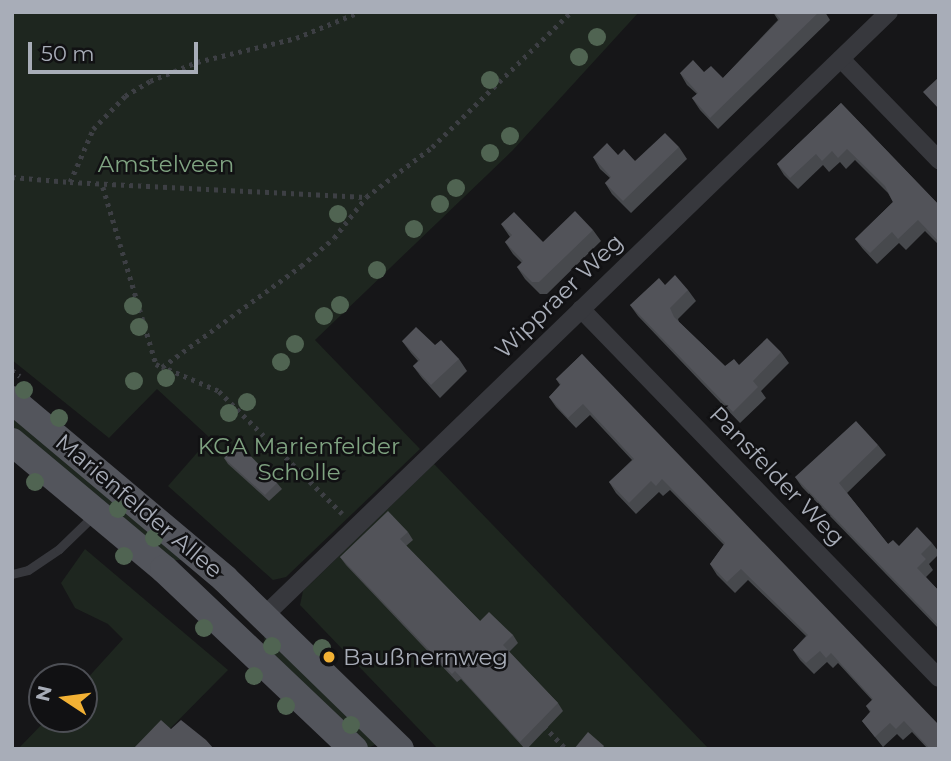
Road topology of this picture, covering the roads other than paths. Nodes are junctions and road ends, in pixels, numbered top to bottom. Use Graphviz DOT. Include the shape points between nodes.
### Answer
graph roads {
  1 [pos="889,12"];
  2 [pos="841,59"];
  3 [pos="939,160"];
  4 [pos="581,309"];
  5 [pos="12,400"];
  6 [pos="12,442"];
  7 [pos="96,512"];
  8 [pos="12,574"];
  9 [pos="253,629"];
  10 [pos="939,678"];
  11 [pos="354,749"];
  12 [pos="400,749"];
  1 -- 2 [label="street, Wippraer Weg"];
  2 -- 3 [label="street"];
  2 -- 4 [label="street, Wippraer Weg"];
  4 -- 9 [label="street, Wippraer Weg"];
  4 -- 10 [label="street, Pansfelder Weg"];
  5 -- 9 [label="main road, Marienfelder Allee" via="150,513"];
  6 -- 7 [label="main road, Marienfelder Allee"];
  7 -- 8 [label="lane" via="59,549 28,570"];
  7 -- 9 [label="main road, Marienfelder Allee"];
  9 -- 11 [label="main road, Marienfelder Allee"];
  9 -- 12 [label="main road, Marienfelder Allee"];
}
